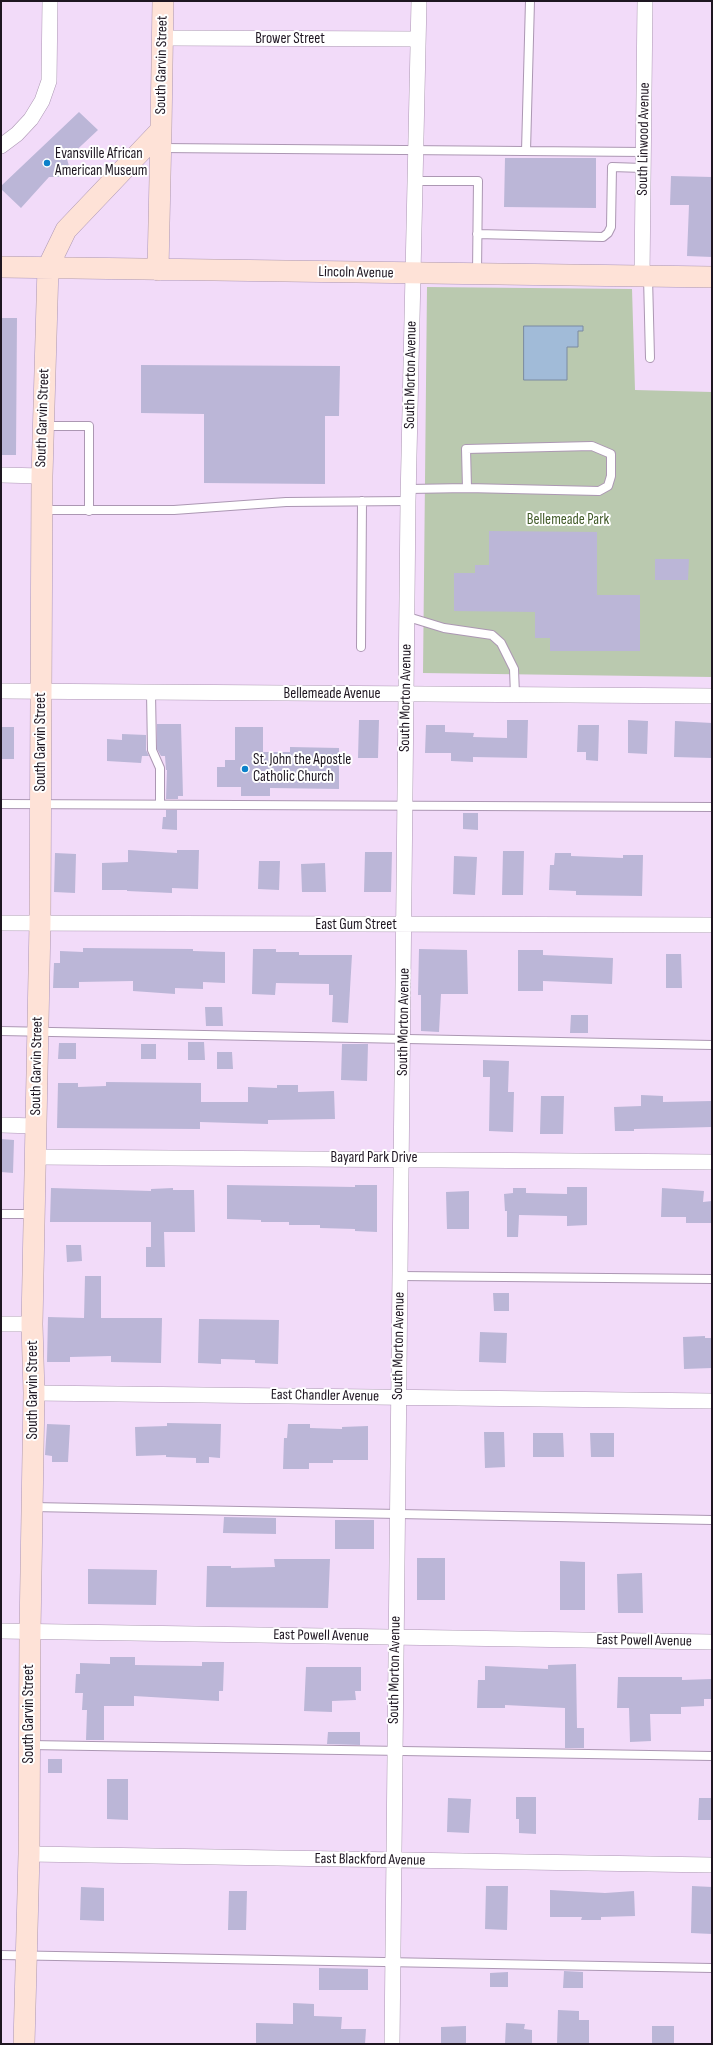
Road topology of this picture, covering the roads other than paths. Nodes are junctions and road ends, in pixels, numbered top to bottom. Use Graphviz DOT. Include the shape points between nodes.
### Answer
graph roads {
  1 [pos="50,1"];
  2 [pos="163,1"];
  3 [pos="419,1"];
  4 [pos="530,1"];
  5 [pos="645,1"];
  6 [pos="162,38"];
  7 [pos="418,38"];
  8 [pos="161,139"];
  9 [pos="1,146"];
  10 [pos="416,150"];
  11 [pos="526,151"];
  12 [pos="644,152"];
  13 [pos="643,168"];
  14 [pos="416,181"];
  15 [pos="477,234"];
  16 [pos="1,267"];
  17 [pos="48,267"];
  18 [pos="158,270"];
  19 [pos="414,274"];
  20 [pos="476,275"];
  21 [pos="645,277"];
  22 [pos="712,277"];
  23 [pos="650,358"];
  24 [pos="43,426"];
  25 [pos="1,475"];
  26 [pos="42,476"];
  27 [pos="467,488"];
  28 [pos="409,495"];
  29 [pos="362,500"];
  30 [pos="42,510"];
  31 [pos="89,511"];
  32 [pos="408,617"];
  33 [pos="361,647"];
  34 [pos="1,691"];
  35 [pos="42,692"];
  36 [pos="151,693"];
  37 [pos="407,694"];
  38 [pos="515,695"];
  39 [pos="712,696"];
  40 [pos="41,803"];
  41 [pos="1,804"];
  42 [pos="160,804"];
  43 [pos="405,806"];
  44 [pos="712,807"];
  45 [pos="1,923"];
  46 [pos="40,923"];
  47 [pos="405,925"];
  48 [pos="712,925"];
  49 [pos="1,1031"];
  50 [pos="38,1031"];
  51 [pos="403,1039"];
  52 [pos="712,1045"];
  53 [pos="1,1125"];
  54 [pos="36,1126"];
  55 [pos="36,1157"];
  56 [pos="402,1158"];
  57 [pos="712,1162"];
  58 [pos="1,1214"];
  59 [pos="35,1214"];
  60 [pos="400,1276"];
  61 [pos="712,1279"];
  62 [pos="1,1324"];
  63 [pos="32,1324"];
  64 [pos="34,1393"];
  65 [pos="397,1397"];
  66 [pos="712,1401"];
  67 [pos="32,1507"];
  68 [pos="397,1513"];
  69 [pos="712,1520"];
  70 [pos="1,1631"];
  71 [pos="30,1632"];
  72 [pos="395,1637"];
  73 [pos="712,1642"];
  74 [pos="29,1745"];
  75 [pos="394,1751"];
  76 [pos="712,1756"];
  77 [pos="29,1854"];
  78 [pos="393,1861"];
  79 [pos="712,1865"];
  80 [pos="26,1954"];
  81 [pos="1,1955"];
  82 [pos="392,1963"];
  83 [pos="712,1968"];
  84 [pos="24,2044"];
  85 [pos="392,2044"];
  1 -- 9 [label="street" via="49,81 42,101 31,118 17,134"];
  2 -- 6 [label="street, South Garvin Street"];
  3 -- 7 [label="street, South Morton Avenue"];
  4 -- 11 [label="lane"];
  5 -- 12 [label="street, South Linwood Avenue"];
  6 -- 7 [label="street, Brower Street"];
  6 -- 8 [label="street, South Garvin Street"];
  7 -- 10 [label="street, South Morton Avenue"];
  8 -- 10 [label="lane"];
  8 -- 17 [label="street, South Garvin Street" via="66,230"];
  8 -- 18 [label="street, South Garvin Street"];
  10 -- 11 [label="lane"];
  10 -- 14 [label="street, South Morton Avenue"];
  11 -- 12 [label="lane"];
  12 -- 13 [label="street, South Linwood Avenue"];
  13 -- 15 [label="lane" via="612,167 611,227 603,237"];
  13 -- 21 [label="street, South Linwood Avenue"];
  14 -- 15 [label="lane" via="478,181"];
  14 -- 19 [label="street, South Morton Avenue"];
  15 -- 20 [label="lane"];
  16 -- 17 [label="street, Lincoln Avenue"];
  17 -- 18 [label="street, Lincoln Avenue"];
  17 -- 24 [label="street, South Garvin Street"];
  18 -- 19 [label="street, Lincoln Avenue"];
  19 -- 20 [label="street, Lincoln Avenue"];
  19 -- 28 [label="street, South Morton Avenue"];
  20 -- 21 [label="street, Lincoln Avenue"];
  21 -- 22 [label="street, Lincoln Avenue"];
  21 -- 23 [label="lane"];
  24 -- 26 [label="street, South Garvin Street"];
  24 -- 31 [label="lane" via="89,426"];
  25 -- 26 [label="street"];
  26 -- 30 [label="street, South Garvin Street"];
  27 -- 27 [label="lane" via="599,491 608,486 611,476 611,454 592,446 466,449"];
  27 -- 28 [label="lane"];
  28 -- 29 [label="lane"];
  28 -- 32 [label="street, South Morton Avenue"];
  29 -- 31 [label="lane" via="286,502 174,510"];
  29 -- 33 [label="lane"];
  30 -- 31 [label="lane"];
  30 -- 35 [label="street, South Garvin Street"];
  32 -- 37 [label="street, South Morton Avenue"];
  32 -- 38 [label="lane" via="444,628 492,635 501,643 514,669"];
  34 -- 35 [label="street, Bellemeade Avenue"];
  35 -- 36 [label="street, Bellemeade Avenue"];
  35 -- 40 [label="street, South Garvin Street"];
  36 -- 37 [label="street, Bellemeade Avenue"];
  36 -- 42 [label="lane" via="152,750 160,768"];
  37 -- 38 [label="street, Bellemeade Avenue"];
  37 -- 43 [label="street, South Morton Avenue"];
  38 -- 39 [label="street, Bellemeade Avenue"];
  40 -- 41 [label="lane"];
  40 -- 42 [label="lane"];
  40 -- 46 [label="street, South Garvin Street"];
  42 -- 43 [label="lane"];
  43 -- 44 [label="lane"];
  43 -- 47 [label="street, South Morton Avenue"];
  45 -- 46 [label="street, East Gum Street"];
  46 -- 47 [label="street, East Gum Street"];
  46 -- 50 [label="street, South Garvin Street"];
  47 -- 48 [label="street, East Gum Street"];
  47 -- 51 [label="street, South Morton Avenue"];
  49 -- 50 [label="lane"];
  50 -- 51 [label="lane"];
  50 -- 54 [label="street, South Garvin Street"];
  51 -- 52 [label="lane"];
  51 -- 56 [label="street, South Morton Avenue"];
  53 -- 54 [label="street"];
  54 -- 55 [label="street, South Garvin Street"];
  55 -- 56 [label="street, Bayard Park Drive"];
  55 -- 59 [label="street, South Garvin Street"];
  56 -- 57 [label="street, Bayard Park Drive"];
  56 -- 60 [label="street, South Morton Avenue"];
  58 -- 59 [label="lane"];
  59 -- 63 [label="street, South Garvin Street"];
  60 -- 61 [label="lane"];
  60 -- 65 [label="street, South Morton Avenue"];
  62 -- 63 [label="street"];
  63 -- 64 [label="street, South Garvin Street"];
  64 -- 65 [label="street, East Chandler Avenue"];
  64 -- 67 [label="street, South Garvin Street"];
  65 -- 66 [label="street, East Chandler Avenue"];
  65 -- 68 [label="street, South Morton Avenue"];
  67 -- 68 [label="lane"];
  67 -- 71 [label="street, South Garvin Street"];
  68 -- 69 [label="lane"];
  68 -- 72 [label="street, South Morton Avenue"];
  70 -- 71 [label="street, East Powell Avenue"];
  71 -- 72 [label="street, East Powell Avenue"];
  71 -- 74 [label="street, South Garvin Street"];
  72 -- 73 [label="street, East Powell Avenue"];
  72 -- 75 [label="street, South Morton Avenue"];
  74 -- 75 [label="lane"];
  74 -- 77 [label="street, South Garvin Street"];
  75 -- 76 [label="lane"];
  75 -- 78 [label="street, South Morton Avenue"];
  77 -- 78 [label="street, East Blackford Avenue"];
  77 -- 80 [label="street, South Garvin Street"];
  78 -- 79 [label="street, East Blackford Avenue"];
  78 -- 82 [label="street, South Morton Avenue"];
  80 -- 81 [label="lane"];
  80 -- 82 [label="lane"];
  80 -- 84 [label="street, South Garvin Street"];
  82 -- 83 [label="lane"];
  82 -- 85 [label="street, South Morton Avenue"];
}
